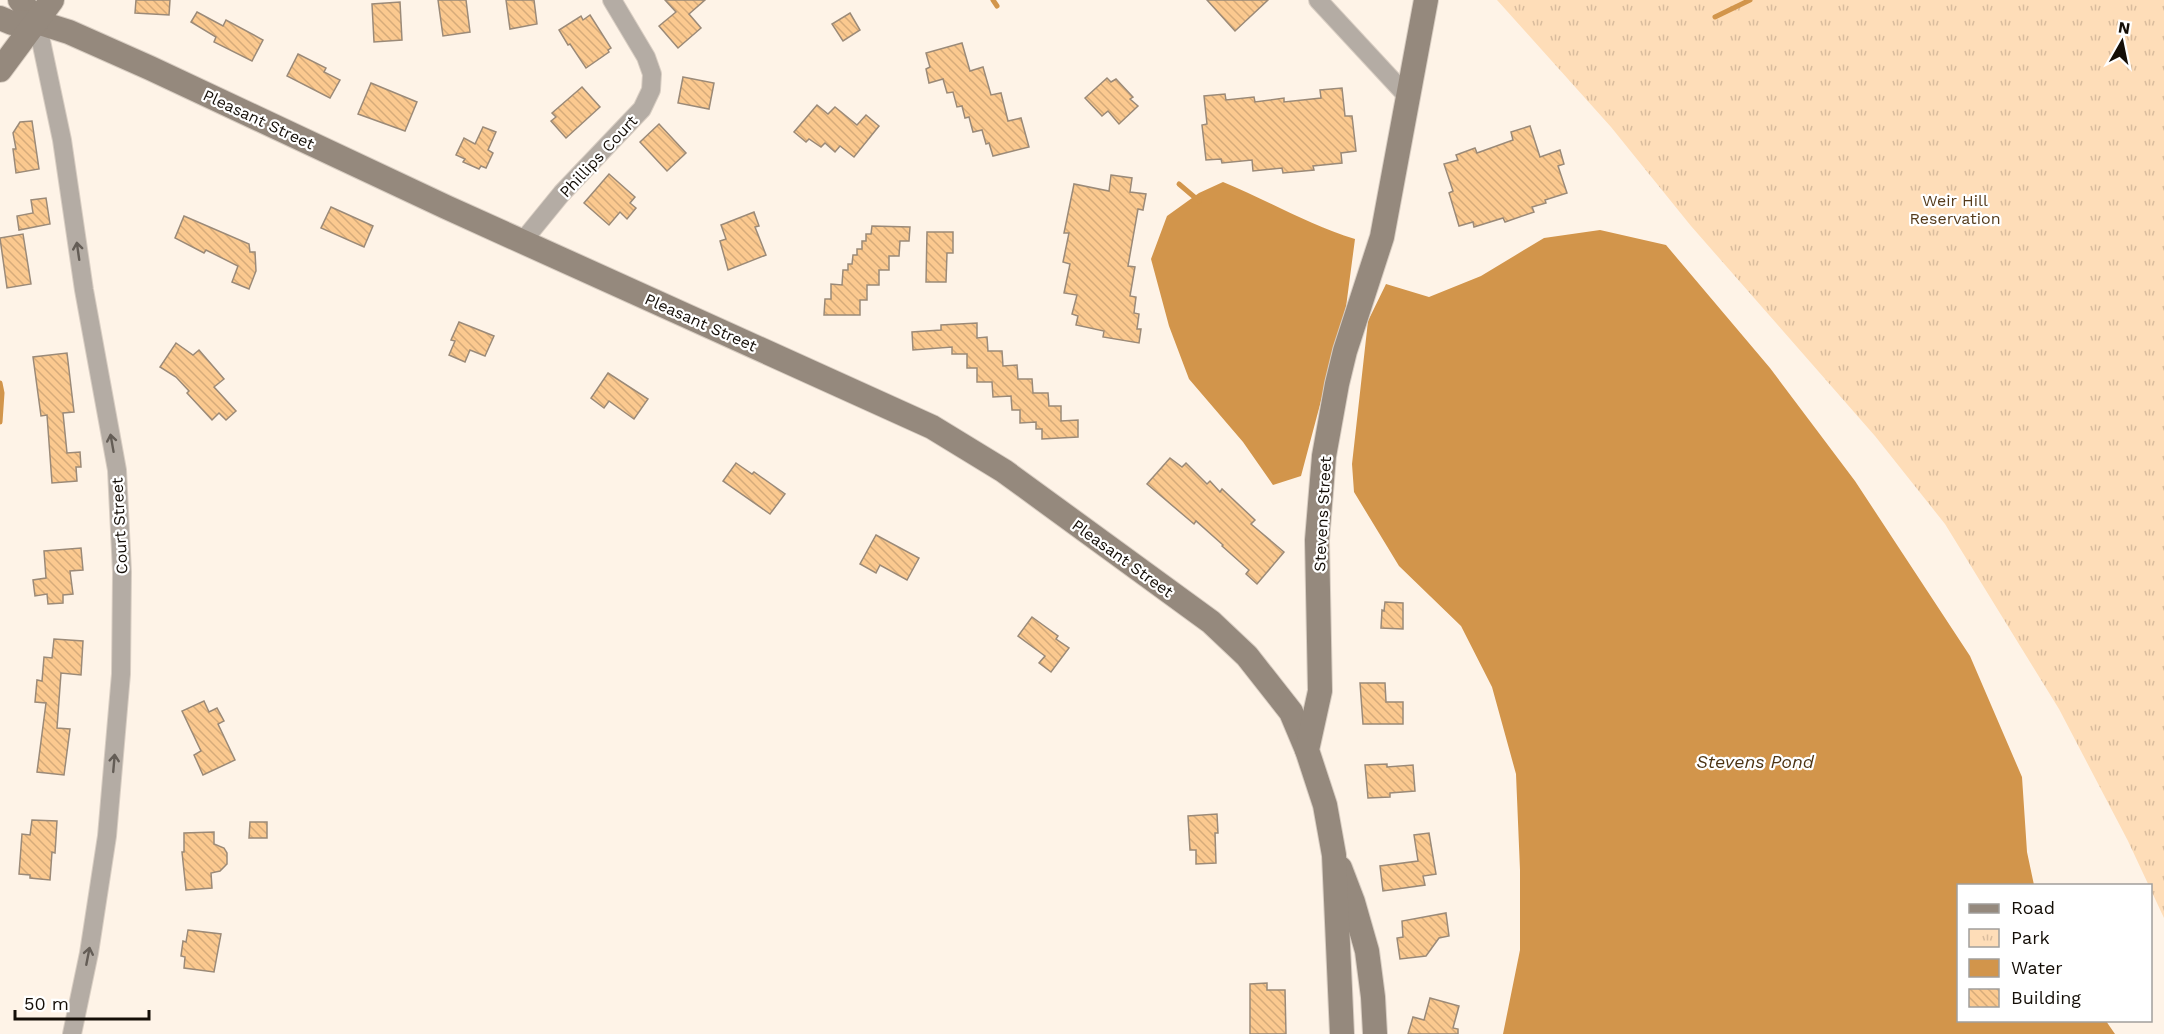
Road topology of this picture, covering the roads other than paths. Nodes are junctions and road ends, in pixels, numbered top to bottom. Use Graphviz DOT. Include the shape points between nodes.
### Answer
graph roads {
  1 [pos="20,0"];
  2 [pos="52,0"];
  3 [pos="612,0"];
  4 [pos="1318,0"];
  5 [pos="1426,0"];
  6 [pos="0,18"];
  7 [pos="37,22"];
  8 [pos="0,70"];
  9 [pos="1407,96"];
  10 [pos="522,242"];
  11 [pos="1307,750"];
  12 [pos="1334,855"];
  13 [pos="72,1034"];
  14 [pos="1342,1034"];
  15 [pos="1375,1034"];
  1 -- 7 [label="street"];
  2 -- 7 [label="street"];
  3 -- 10 [label="street, Phillips Court" via="646,57 652,74 651,90 642,109 562,192"];
  4 -- 9 [label="street"];
  5 -- 9 [label="street, Stevens Street"];
  6 -- 7 [label="street, Pleasant Street" via="12,23"];
  7 -- 8 [label="street"];
  7 -- 10 [label="street, Pleasant Street" via="150,68"];
  13 -- 7 [label="street, Court Street, one-way" via="107,836 121,674 122,572 117,470 62,140"];
  9 -- 11 [label="street, Stevens Street" via="1382,237 1345,351 1324,456 1317,540 1320,690"];
  10 -- 11 [label="street, Pleasant Street" via="932,427 1004,471 1210,622 1247,656 1291,712"];
  11 -- 12 [label="street" via="1325,805"];
  12 -- 14 [label="street"];
  12 -- 15 [label="street" via="1367,951"];
}
